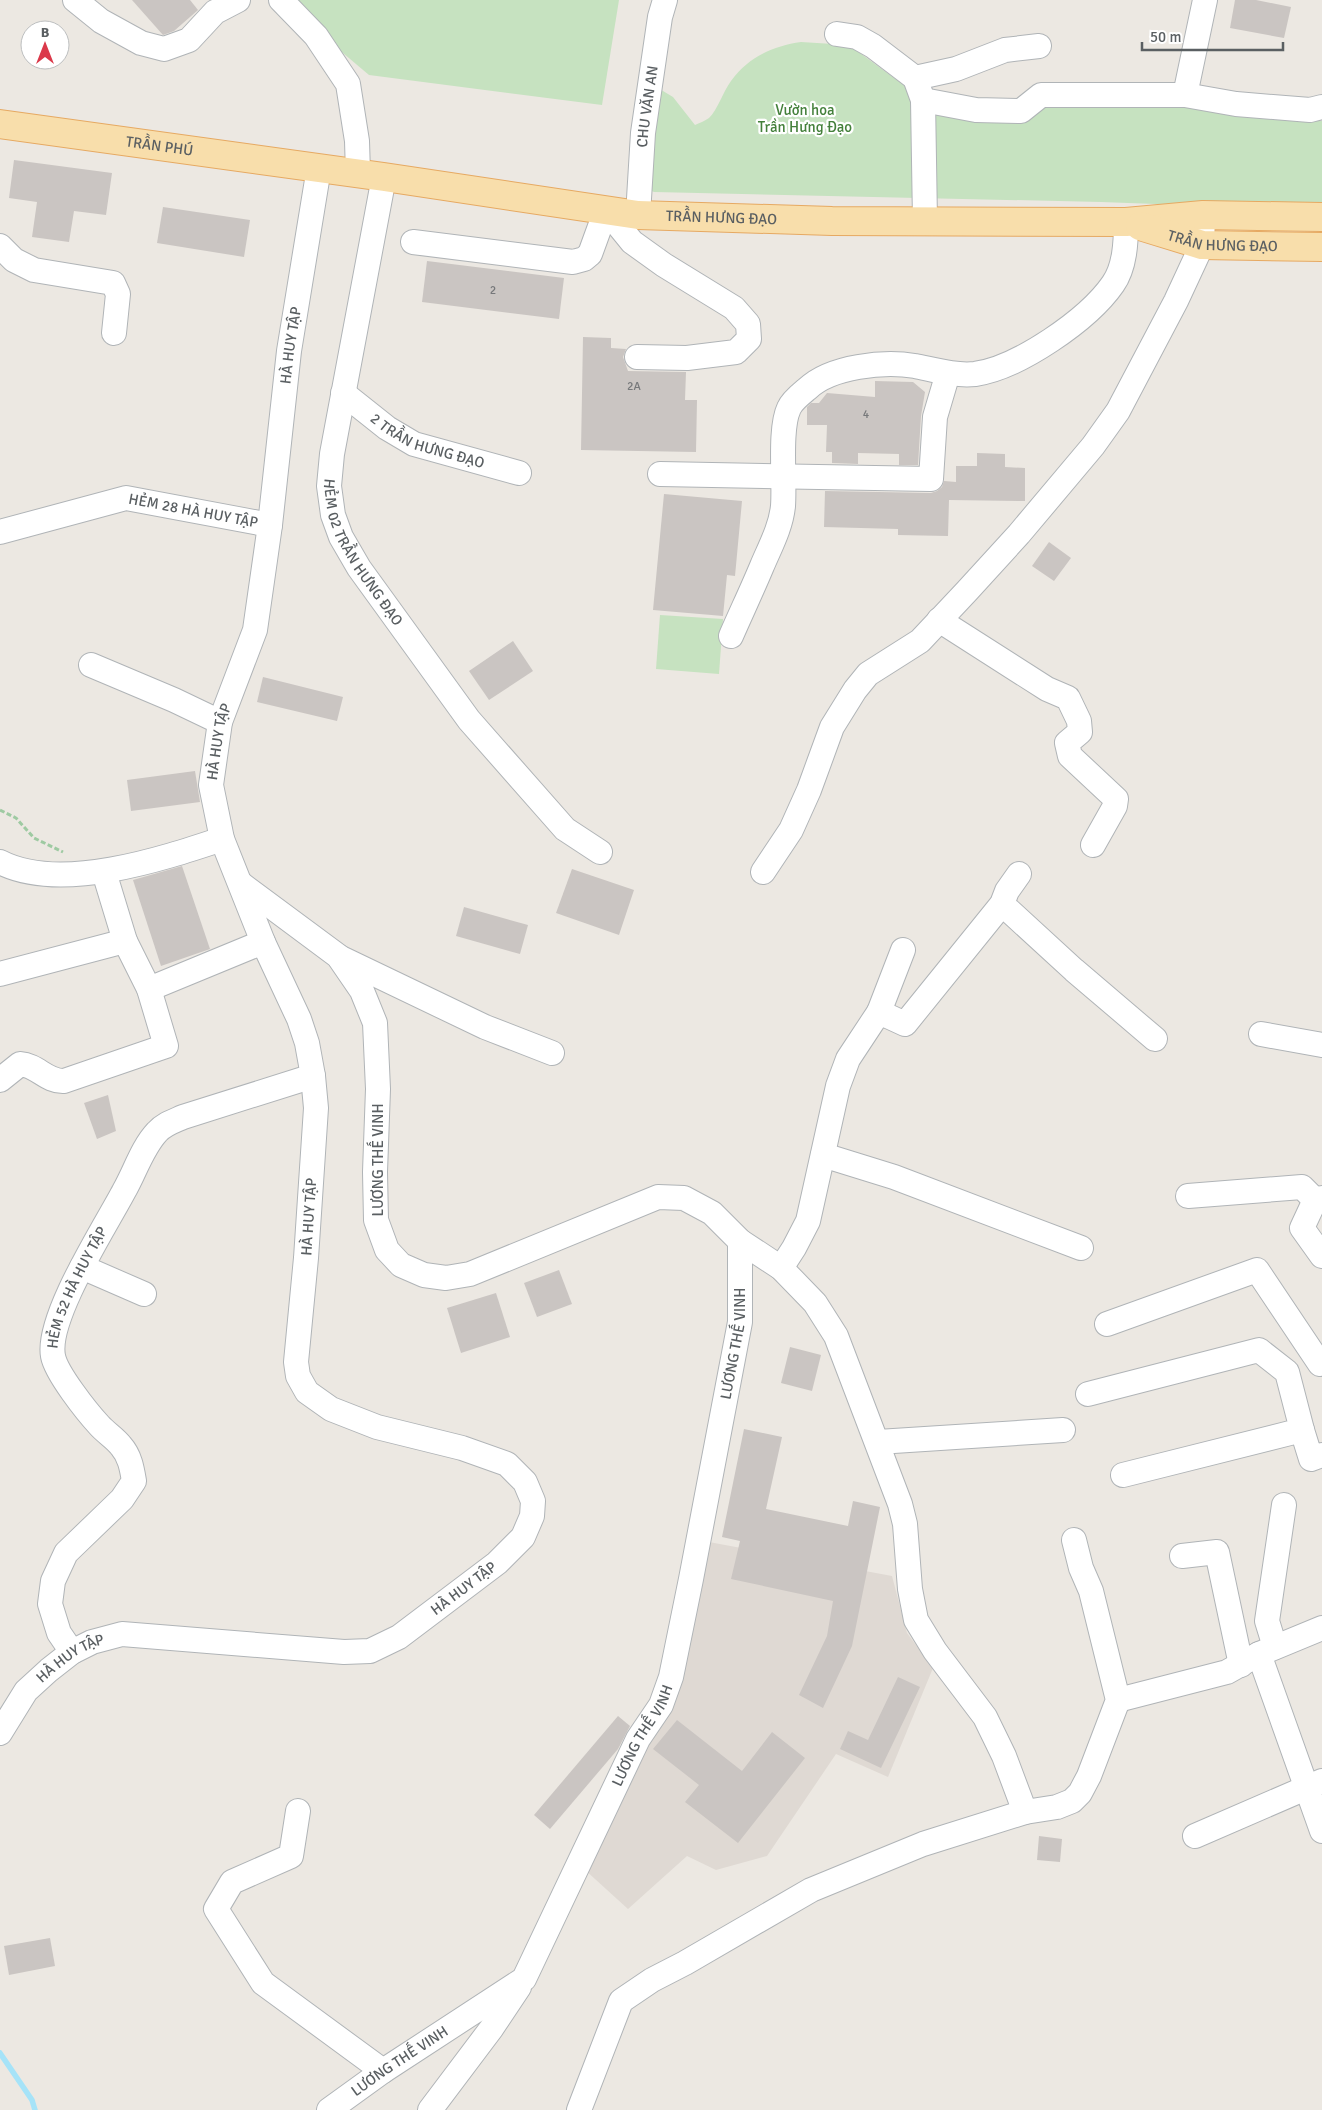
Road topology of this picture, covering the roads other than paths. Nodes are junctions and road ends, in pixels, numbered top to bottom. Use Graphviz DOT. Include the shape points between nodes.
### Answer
graph roads {
  1 [pos="75,0"];
  2 [pos="238,0"];
  3 [pos="281,0"];
  4 [pos="665,0"];
  5 [pos="1205,0"];
  6 [pos="837,34"];
  7 [pos="1039,46"];
  8 [pos="915,78"];
  9 [pos="1185,95"];
  10 [pos="923,100"];
  11 [pos="1322,107"];
  12 [pos="0,124"];
  13 [pos="319,168"];
  14 [pos="358,173"];
  15 [pos="384,177"];
  16 [pos="606,210"];
  17 [pos="638,215"];
  18 [pos="1202,215"];
  19 [pos="1322,217"];
  20 [pos="925,221"];
  21 [pos="1126,222"];
  22 [pos="413,242"];
  23 [pos="1202,245"];
  24 [pos="0,246"];
  25 [pos="1322,247"];
  26 [pos="114,333"];
  27 [pos="637,357"];
  28 [pos="948,373"];
  29 [pos="343,393"];
  30 [pos="519,473"];
  31 [pos="660,474"];
  32 [pos="784,475"];
  33 [pos="270,525"];
  34 [pos="0,532"];
  35 [pos="939,620"];
  36 [pos="731,636"];
  37 [pos="91,665"];
  38 [pos="220,722"];
  39 [pos="222,839"];
  40 [pos="1093,846"];
  41 [pos="600,852"];
  42 [pos="0,862"];
  43 [pos="104,872"];
  44 [pos="763,872"];
  45 [pos="1019,874"];
  46 [pos="240,884"];
  47 [pos="1002,904"];
  48 [pos="125,941"];
  49 [pos="263,942"];
  50 [pos="903,950"];
  51 [pos="338,956"];
  52 [pos="0,974"];
  53 [pos="149,989"];
  54 [pos="879,1012"];
  55 [pos="1261,1034"];
  56 [pos="1155,1039"];
  57 [pos="1322,1045"];
  58 [pos="552,1053"];
  59 [pos="314,1076"];
  60 [pos="0,1080"];
  61 [pos="823,1155"];
  62 [pos="1188,1196"];
  63 [pos="1318,1199"];
  64 [pos="740,1241"];
  65 [pos="1081,1248"];
  66 [pos="1322,1256"];
  67 [pos="82,1267"];
  68 [pos="781,1268"];
  69 [pos="144,1294"];
  70 [pos="1108,1324"];
  71 [pos="1321,1364"];
  72 [pos="1287,1372"];
  73 [pos="1088,1394"];
  74 [pos="1063,1430"];
  75 [pos="1302,1430"];
  76 [pos="878,1442"];
  77 [pos="1322,1455"];
  78 [pos="1122,1475"];
  79 [pos="1284,1505"];
  80 [pos="1074,1540"];
  81 [pos="1182,1556"];
  82 [pos="1322,1628"];
  83 [pos="72,1652"];
  84 [pos="1258,1655"];
  85 [pos="1118,1700"];
  86 [pos="0,1733"];
  87 [pos="1314,1784"];
  88 [pos="298,1811"];
  89 [pos="1025,1812"];
  90 [pos="1322,1831"];
  91 [pos="1194,1836"];
  92 [pos="524,1979"];
  93 [pos="383,2071"];
  94 [pos="329,2110"];
  95 [pos="430,2110"];
  96 [pos="580,2110"];
  1 -- 2 [label="street" via="101,21 141,43 164,49 189,40 215,12"];
  3 -- 14 [label="street" via="316,36 348,84 357,141"];
  4 -- 17 [label="street, CHU VĂN AN" via="643,134"];
  5 -- 9 [label="street"];
  6 -- 8 [label="street" via="857,37 873,46"];
  7 -- 8 [label="street" via="1005,50 956,69"];
  8 -- 10 [label="street"];
  9 -- 10 [label="street" via="1041,95 1021,111 976,110"];
  9 -- 11 [label="street" via="1310,110"];
  10 -- 20 [label="street"];
  12 -- 13 [label="main road, TRẦN PHÚ"];
  13 -- 14 [label="main road, TRẦN HƯNG ĐẠO"];
  13 -- 33 [label="street, HÀ HUY TẬP" via="289,351"];
  14 -- 15 [label="main road, TRẦN HƯNG ĐẠO"];
  15 -- 16 [label="main road, TRẦN HƯNG ĐẠO"];
  15 -- 29 [label="street, HẺM 02 TRẦN HƯNG ĐẠO"];
  16 -- 17 [label="main road, TRẦN HƯNG ĐẠO"];
  16 -- 22 [label="street" via="590,254 573,262"];
  16 -- 27 [label="street" via="632,242 734,308 748,324 749,339 736,352 687,358"];
  17 -- 20 [label="main road, TRẦN HƯNG ĐẠO"];
  18 -- 19 [label="main road, TRẦN HƯNG ĐẠO"];
  18 -- 21 [label="main road, TRẦN HƯNG ĐẠO"];
  18 -- 23 [label="street"];
  20 -- 21 [label="main road, TRẦN HƯNG ĐẠO"];
  21 -- 23 [label="main road, TRẦN HƯNG ĐẠO"];
  21 -- 28 [label="street" via="1126,247 1118,273 1113,284 1092,308 1047,343 1011,363 976,374"];
  23 -- 25 [label="main road, TRẦN HƯNG ĐẠO"];
  23 -- 35 [label="street" via="1118,411 1019,534"];
  24 -- 26 [label="street" via="14,260 34,270 113,283 118,294"];
  28 -- 32 [label="street" via="913,366 868,365 831,375 809,387 789,406 785,425"];
  28 -- 32 [label="street" via="935,416 931,479"];
  29 -- 30 [label="street, 2 TRẦN HƯNG ĐẠO" via="387,428 414,444"];
  29 -- 41 [label="street, HẺM 02 TRẦN HƯNG ĐẠO" via="328,486 333,515 359,568 468,720 565,829"];
  31 -- 32 [label="street"];
  32 -- 36 [label="street" via="783,507 775,537"];
  33 -- 34 [label="street, HẺM 28 HÀ HUY TẬP" via="126,498"];
  33 -- 38 [label="street, HÀ HUY TẬP" via="255,630"];
  35 -- 40 [label="street" via="1047,689 1068,698 1079,721 1080,732 1068,743 1070,756 1116,799"];
  35 -- 44 [label="street" via="920,640 868,674 855,690 832,727 791,830"];
  37 -- 38 [label="street"];
  38 -- 39 [label="street, HÀ HUY TẬP" via="211,784"];
  39 -- 43 [label="street" via="163,859"];
  39 -- 46 [label="street, HÀ HUY TẬP"];
  42 -- 43 [label="street" via="30,873"];
  43 -- 48 [label="street"];
  45 -- 47 [label="street"];
  46 -- 49 [label="street, HÀ HUY TẬP"];
  46 -- 51 [label="street, LƯƠNG THẾ VINH"];
  47 -- 54 [label="street" via="905,1024"];
  47 -- 56 [label="street"];
  48 -- 52 [label="street"];
  48 -- 53 [label="street"];
  49 -- 53 [label="street"];
  49 -- 59 [label="street, HÀ HUY TẬP" via="299,1020"];
  50 -- 54 [label="street"];
  51 -- 58 [label="street" via="485,1027"];
  51 -- 64 [label="street, LƯƠNG THẾ VINH" via="362,991 375,1023 378,1089 376,1220 387,1250 402,1265 424,1275 446,1278 470,1274 658,1197 684,1198 712,1213"];
  53 -- 60 [label="street" via="166,1046 64,1081 53,1080 32,1067 20,1064"];
  54 -- 61 [label="street" via="848,1058 838,1086"];
  55 -- 57 [label="street"];
  59 -- 67 [label="street, HẺM 52 HÀ HUY TẬP" via="183,1117 164,1126 148,1144"];
  59 -- 83 [label="street, HÀ HUY TẬP" via="316,1108 296,1362 298,1376 307,1392 331,1409 378,1427 462,1448 507,1464 525,1482 533,1501 532,1516 523,1536 497,1563 399,1636 370,1651 344,1652 122,1634 92,1642"];
  61 -- 65 [label="street" via="894,1177"];
  61 -- 68 [label="street" via="808,1221"];
  62 -- 63 [label="street" via="1302,1187"];
  63 -- 66 [label="street" via="1302,1228"];
  64 -- 68 [label="street, LƯƠNG THẾ VINH"];
  64 -- 92 [label="street, LƯƠNG THẾ VINH" via="740,1322 671,1677 661,1705 638,1739"];
  67 -- 69 [label="street"];
  67 -- 83 [label="street, HẺM 52 HÀ HUY TẬP" via="58,1319 53,1356 68,1386 99,1425 122,1446 131,1463 134,1481 122,1499 66,1553 53,1581 50,1604 59,1633"];
  68 -- 76 [label="street, LƯƠNG THẾ VINH" via="815,1303 836,1336"];
  70 -- 71 [label="street" via="1257,1270"];
  71 -- 72 [label="street"];
  72 -- 73 [label="street" via="1258,1350"];
  72 -- 75 [label="street"];
  74 -- 76 [label="street"];
  75 -- 77 [label="street" via="1310,1459"];
  75 -- 78 [label="street"];
  76 -- 89 [label="street, LƯƠNG THẾ VINH" via="905,1524 916,1620 935,1651 985,1716"];
  79 -- 84 [label="street" via="1267,1621"];
  80 -- 85 [label="street"];
  81 -- 84 [label="street" via="1217,1552"];
  82 -- 84 [label="street"];
  83 -- 86 [label="street, HÀ HUY TẬP" via="26,1691"];
  84 -- 85 [label="street" via="1227,1672"];
  84 -- 87 [label="street"];
  85 -- 89 [label="street" via="1080,1793 1072,1801 1057,1807"];
  87 -- 90 [label="street"];
  87 -- 91 [label="street"];
  88 -- 93 [label="street" via="291,1856 232,1882 216,1909 263,1983"];
  89 -- 96 [label="street" via="923,1844 811,1890 652,1980 621,2001"];
  92 -- 93 [label="street, LƯƠNG THẾ VINH"];
  92 -- 95 [label="street"];
  93 -- 94 [label="street, LƯƠNG THẾ VINH"];
}
